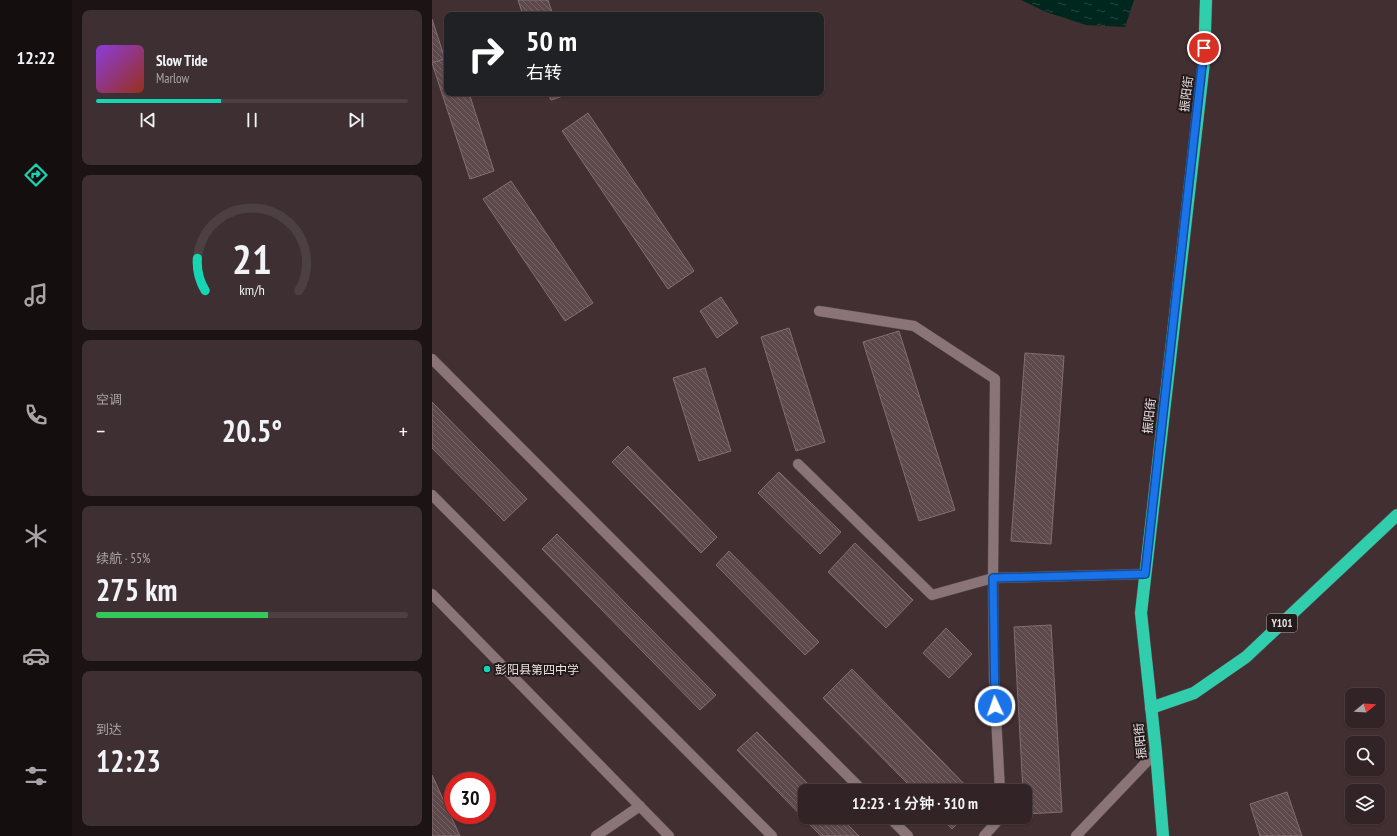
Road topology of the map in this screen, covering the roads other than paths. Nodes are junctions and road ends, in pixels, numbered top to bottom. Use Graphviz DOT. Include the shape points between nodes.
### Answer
graph roads {
  1 [pos="1206,0"];
  2 [pos="819,311"];
  3 [pos="432,359"];
  4 [pos="798,464"];
  5 [pos="432,495"];
  6 [pos="1397,515"];
  7 [pos="1145,574"];
  8 [pos="993,578"];
  9 [pos="432,594"];
  10 [pos="1151,708"];
  11 [pos="1156,752"];
  12 [pos="856,784"];
  13 [pos="1000,784"];
  14 [pos="640,806"];
  15 [pos="896,824"];
  16 [pos="995,824"];
  17 [pos="596,836"];
  18 [pos="669,836"];
  19 [pos="772,836"];
  20 [pos="908,836"];
  21 [pos="984,836"];
  22 [pos="1076,836"];
  23 [pos="1163,836"];
  1 -- 7 [label="highway, 振阳街" via="1204,62"];
  2 -- 8 [label="street" via="914,326 995,379"];
  3 -- 12 [label="street"];
  4 -- 8 [label="street" via="932,595"];
  5 -- 19 [label="street"];
  6 -- 10 [label="highway, Y101" via="1246,657 1194,694"];
  7 -- 8 [label="street"];
  7 -- 10 [label="highway, 振阳街" via="1141,613"];
  8 -- 13 [label="street" via="994,678"];
  9 -- 14 [label="street"];
  10 -- 11 [label="highway, 振阳街"];
  11 -- 22 [label="street"];
  11 -- 23 [label="highway, 振阳街"];
  14 -- 17 [label="street"];
  14 -- 18 [label="street"];
  15 -- 20 [label="street"];
  16 -- 21 [label="street"];
}
